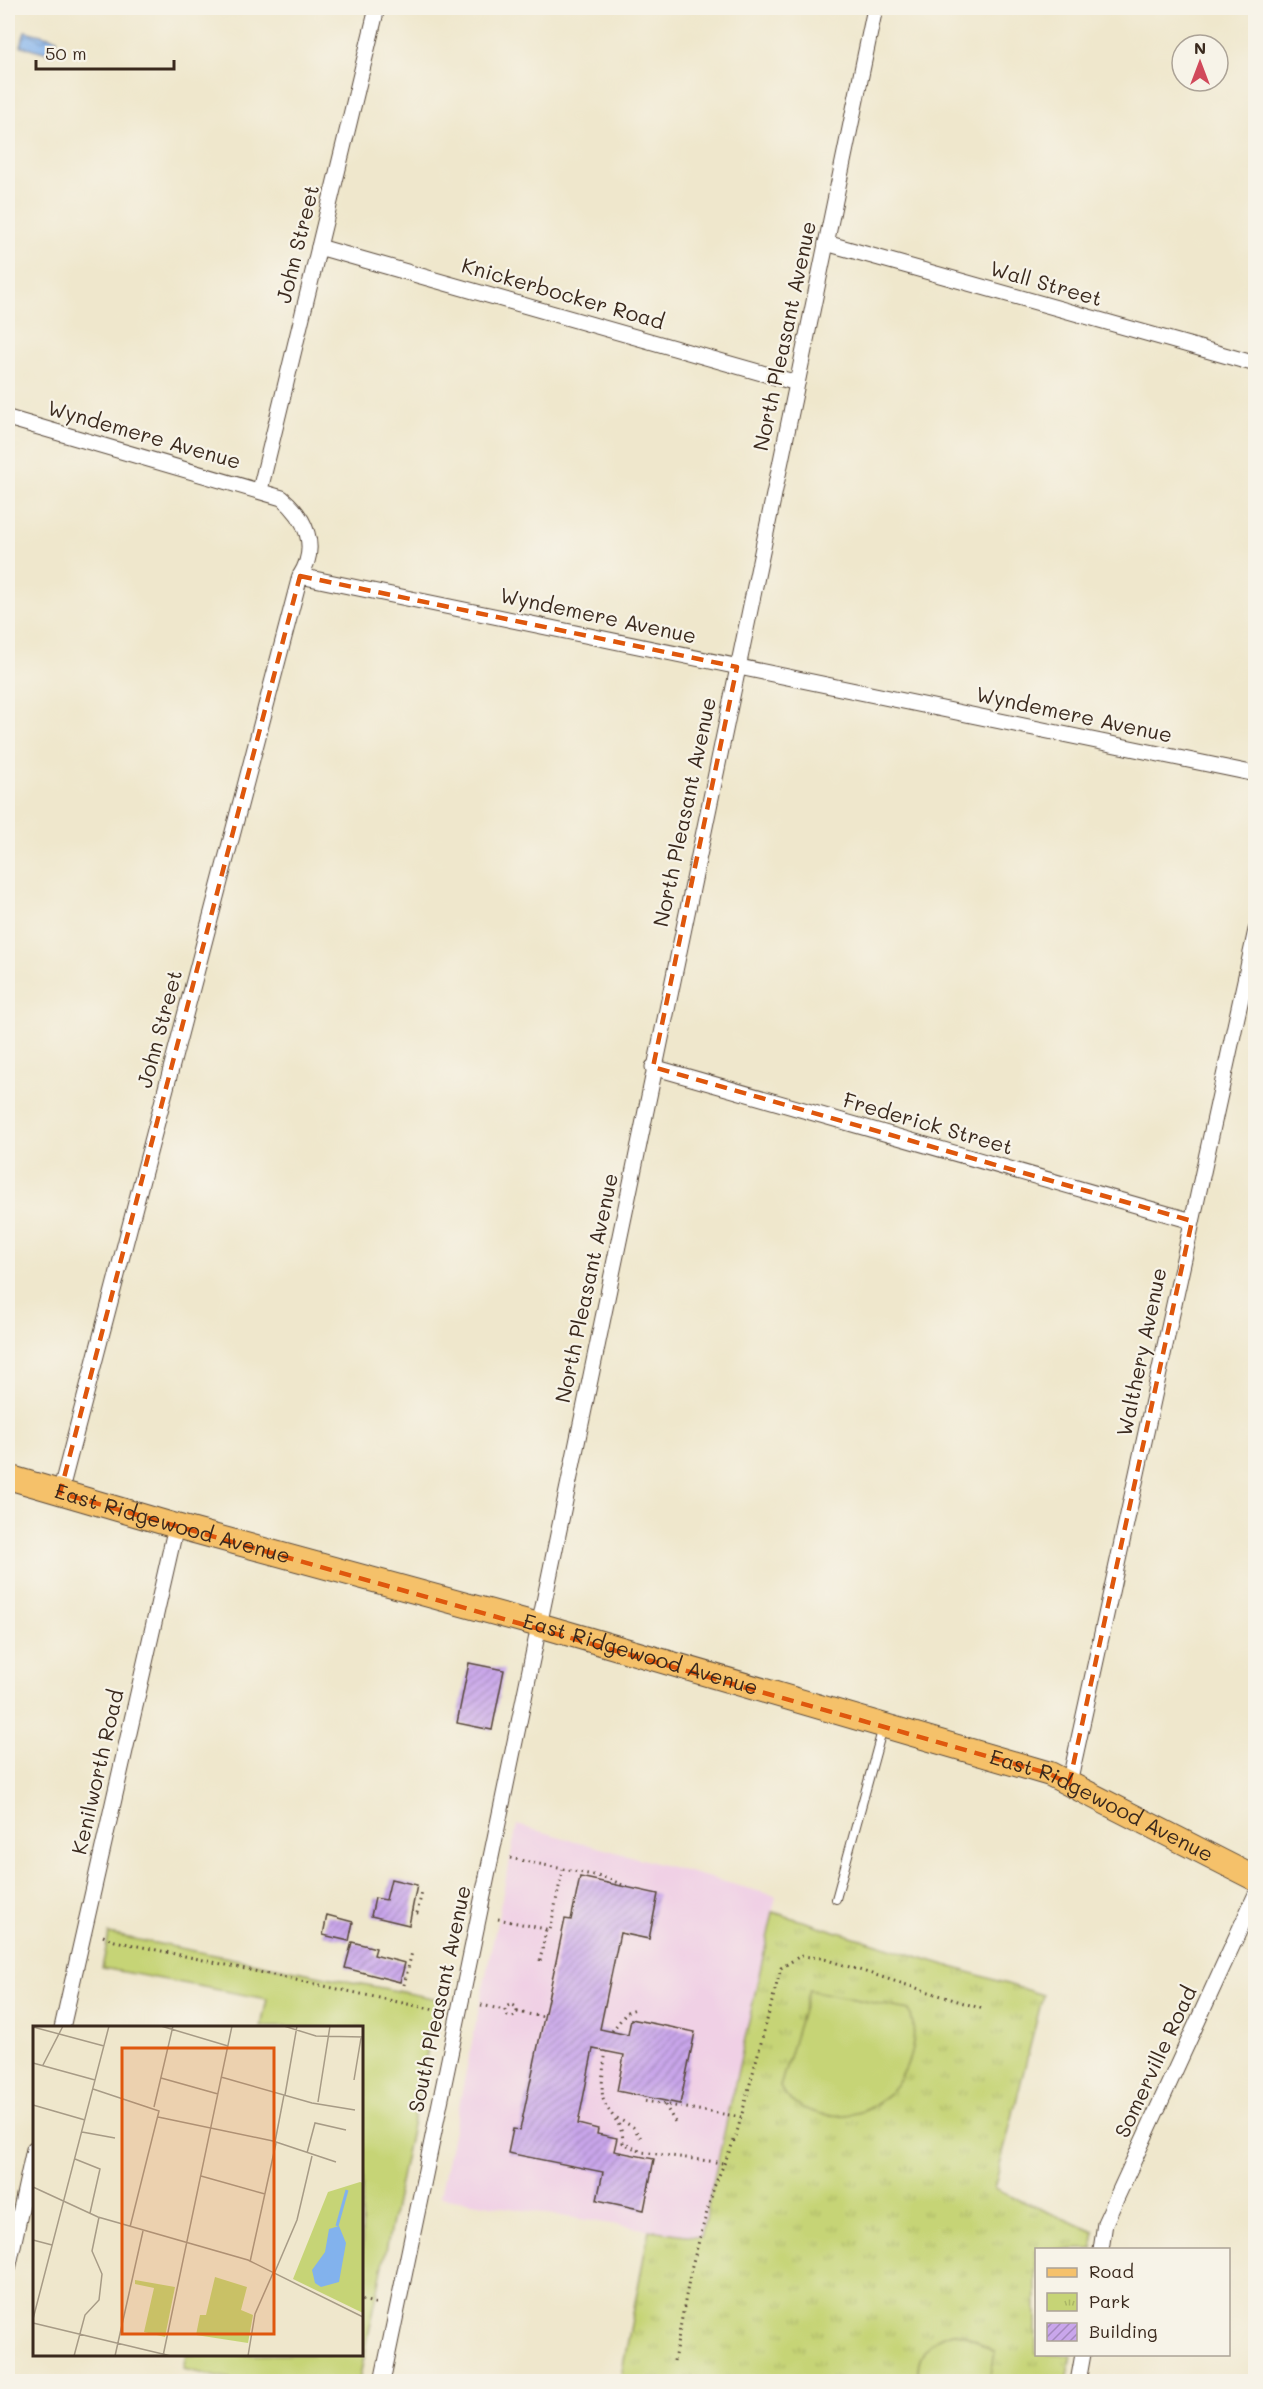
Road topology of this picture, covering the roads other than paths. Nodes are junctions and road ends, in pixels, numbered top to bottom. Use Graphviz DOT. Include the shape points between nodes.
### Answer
graph roads {
  1 [pos="377,8"];
  2 [pos="875,8"];
  3 [pos="826,243"];
  4 [pos="319,246"];
  5 [pos="1256,364"];
  6 [pos="797,383"];
  7 [pos="8,418"];
  8 [pos="260,490"];
  9 [pos="300,576"];
  10 [pos="737,667"];
  11 [pos="1256,774"];
  12 [pos="1256,930"];
  13 [pos="653,1066"];
  14 [pos="1192,1221"];
  15 [pos="8,1477"];
  16 [pos="60,1493"];
  17 [pos="176,1526"];
  18 [pos="539,1625"];
  19 [pos="884,1726"];
  20 [pos="1069,1784"];
  21 [pos="1256,1878"];
  22 [pos="1256,1894"];
  23 [pos="836,1899"];
  24 [pos="62,2026"];
  25 [pos="33,2155"];
  26 [pos="1101,2248"];
  27 [pos="8,2269"];
  28 [pos="1083,2356"];
  29 [pos="382,2382"];
  30 [pos="1078,2382"];
  1 -- 4 [label="street, John Street"];
  2 -- 3 [label="street, North Pleasant Avenue"];
  3 -- 5 [label="street, Wall Street"];
  3 -- 6 [label="street, North Pleasant Avenue"];
  4 -- 6 [label="street, Knickerbocker Road"];
  4 -- 8 [label="street, John Street"];
  6 -- 10 [label="street, North Pleasant Avenue"];
  7 -- 8 [label="street, Wyndemere Avenue"];
  8 -- 9 [label="street, Wyndemere Avenue" via="282,498 305,523 309,555"];
  9 -- 10 [label="street, Wyndemere Avenue"];
  9 -- 16 [label="street, John Street"];
  10 -- 11 [label="street, Wyndemere Avenue"];
  10 -- 13 [label="street, North Pleasant Avenue"];
  12 -- 14 [label="street, Walthery Avenue"];
  13 -- 14 [label="street, Frederick Street"];
  13 -- 18 [label="street, North Pleasant Avenue"];
  14 -- 20 [label="street, Walthery Avenue"];
  15 -- 16 [label="main road, East Ridgewood Avenue"];
  16 -- 17 [label="main road, East Ridgewood Avenue"];
  17 -- 18 [label="main road, East Ridgewood Avenue"];
  17 -- 24 [label="street, Kenilworth Road"];
  18 -- 19 [label="main road, East Ridgewood Avenue"];
  18 -- 29 [label="street, South Pleasant Avenue"];
  19 -- 20 [label="main road, East Ridgewood Avenue" via="1050,1774"];
  19 -- 23 [label="lane"];
  20 -- 21 [label="main road, East Ridgewood Avenue"];
  22 -- 26 [label="street, Somerville Road" via="1105,2223"];
  25 -- 27 [label="street"];
  28 -- 30 [label="street"];
}
